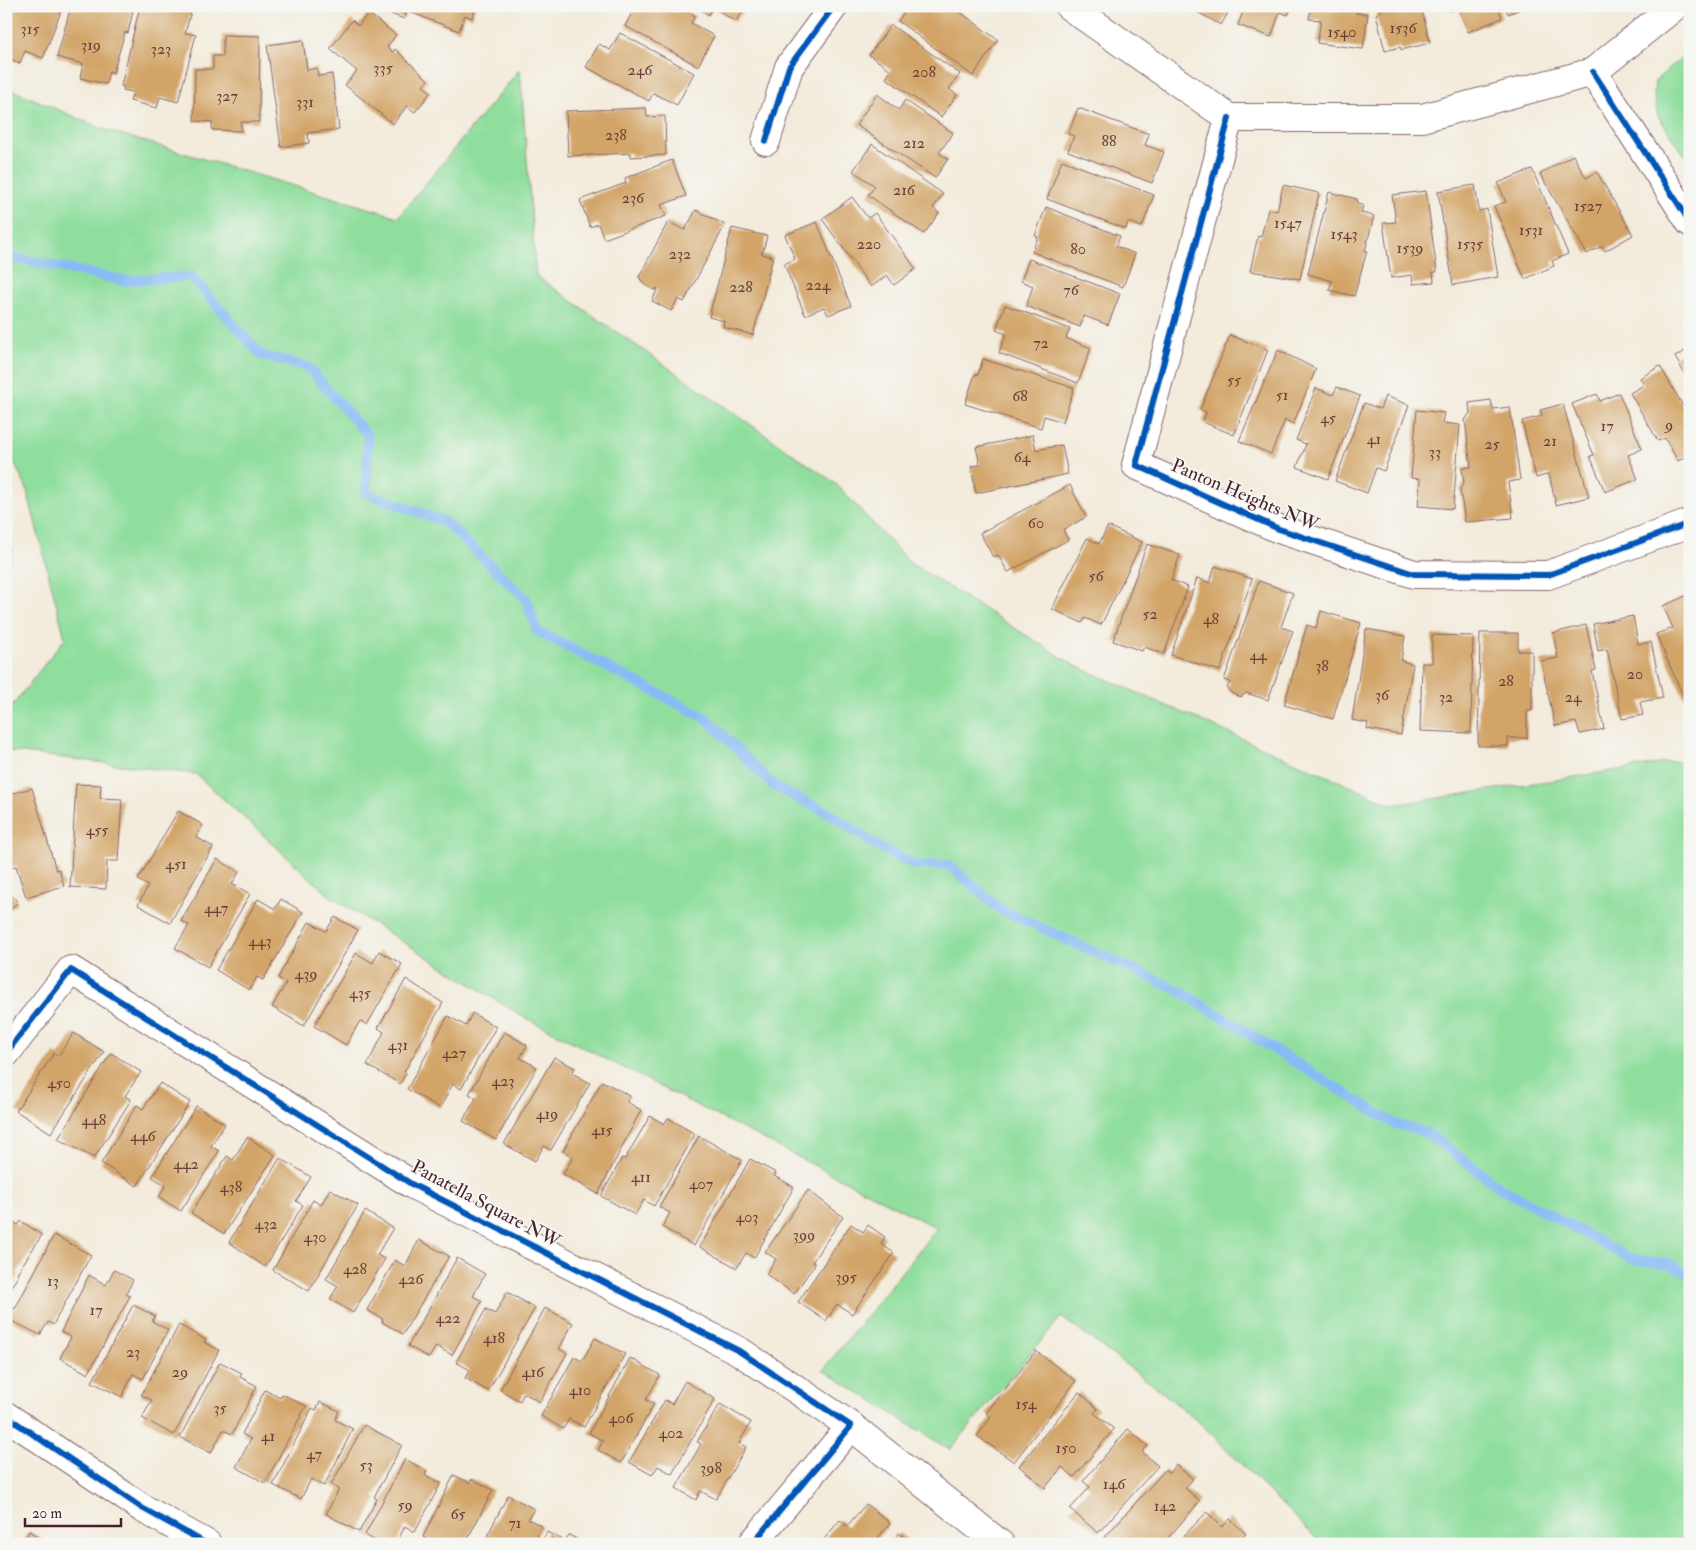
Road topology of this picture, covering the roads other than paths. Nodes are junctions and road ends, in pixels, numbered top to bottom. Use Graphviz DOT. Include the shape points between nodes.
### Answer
graph roads {
  1 [pos="834,6"];
  2 [pos="1069,6"];
  3 [pos="1675,6"];
  4 [pos="1594,72"];
  5 [pos="1229,118"];
  6 [pos="766,141"];
  7 [pos="1690,222"];
  8 [pos="1690,522"];
  9 [pos="6,1053"];
  10 [pos="6,1416"];
  11 [pos="851,1426"];
  12 [pos="207,1544"];
  13 [pos="752,1544"];
  14 [pos="1000,1544"];
  1 -- 6 [label="street" via="789,67"];
  2 -- 5 [label="street"];
  3 -- 4 [label="street"];
  4 -- 5 [label="street" via="1422,118"];
  4 -- 7 [label="street"];
  5 -- 8 [label="street, Panton Heights NW" via="1136,464 1279,529 1414,574 1548,575"];
  9 -- 11 [label="street, Panatella Square NW" via="71,970 413,1185 739,1351"];
  10 -- 12 [label="street" via="142,1508"];
  11 -- 13 [label="street"];
  11 -- 14 [label="street"];
}
